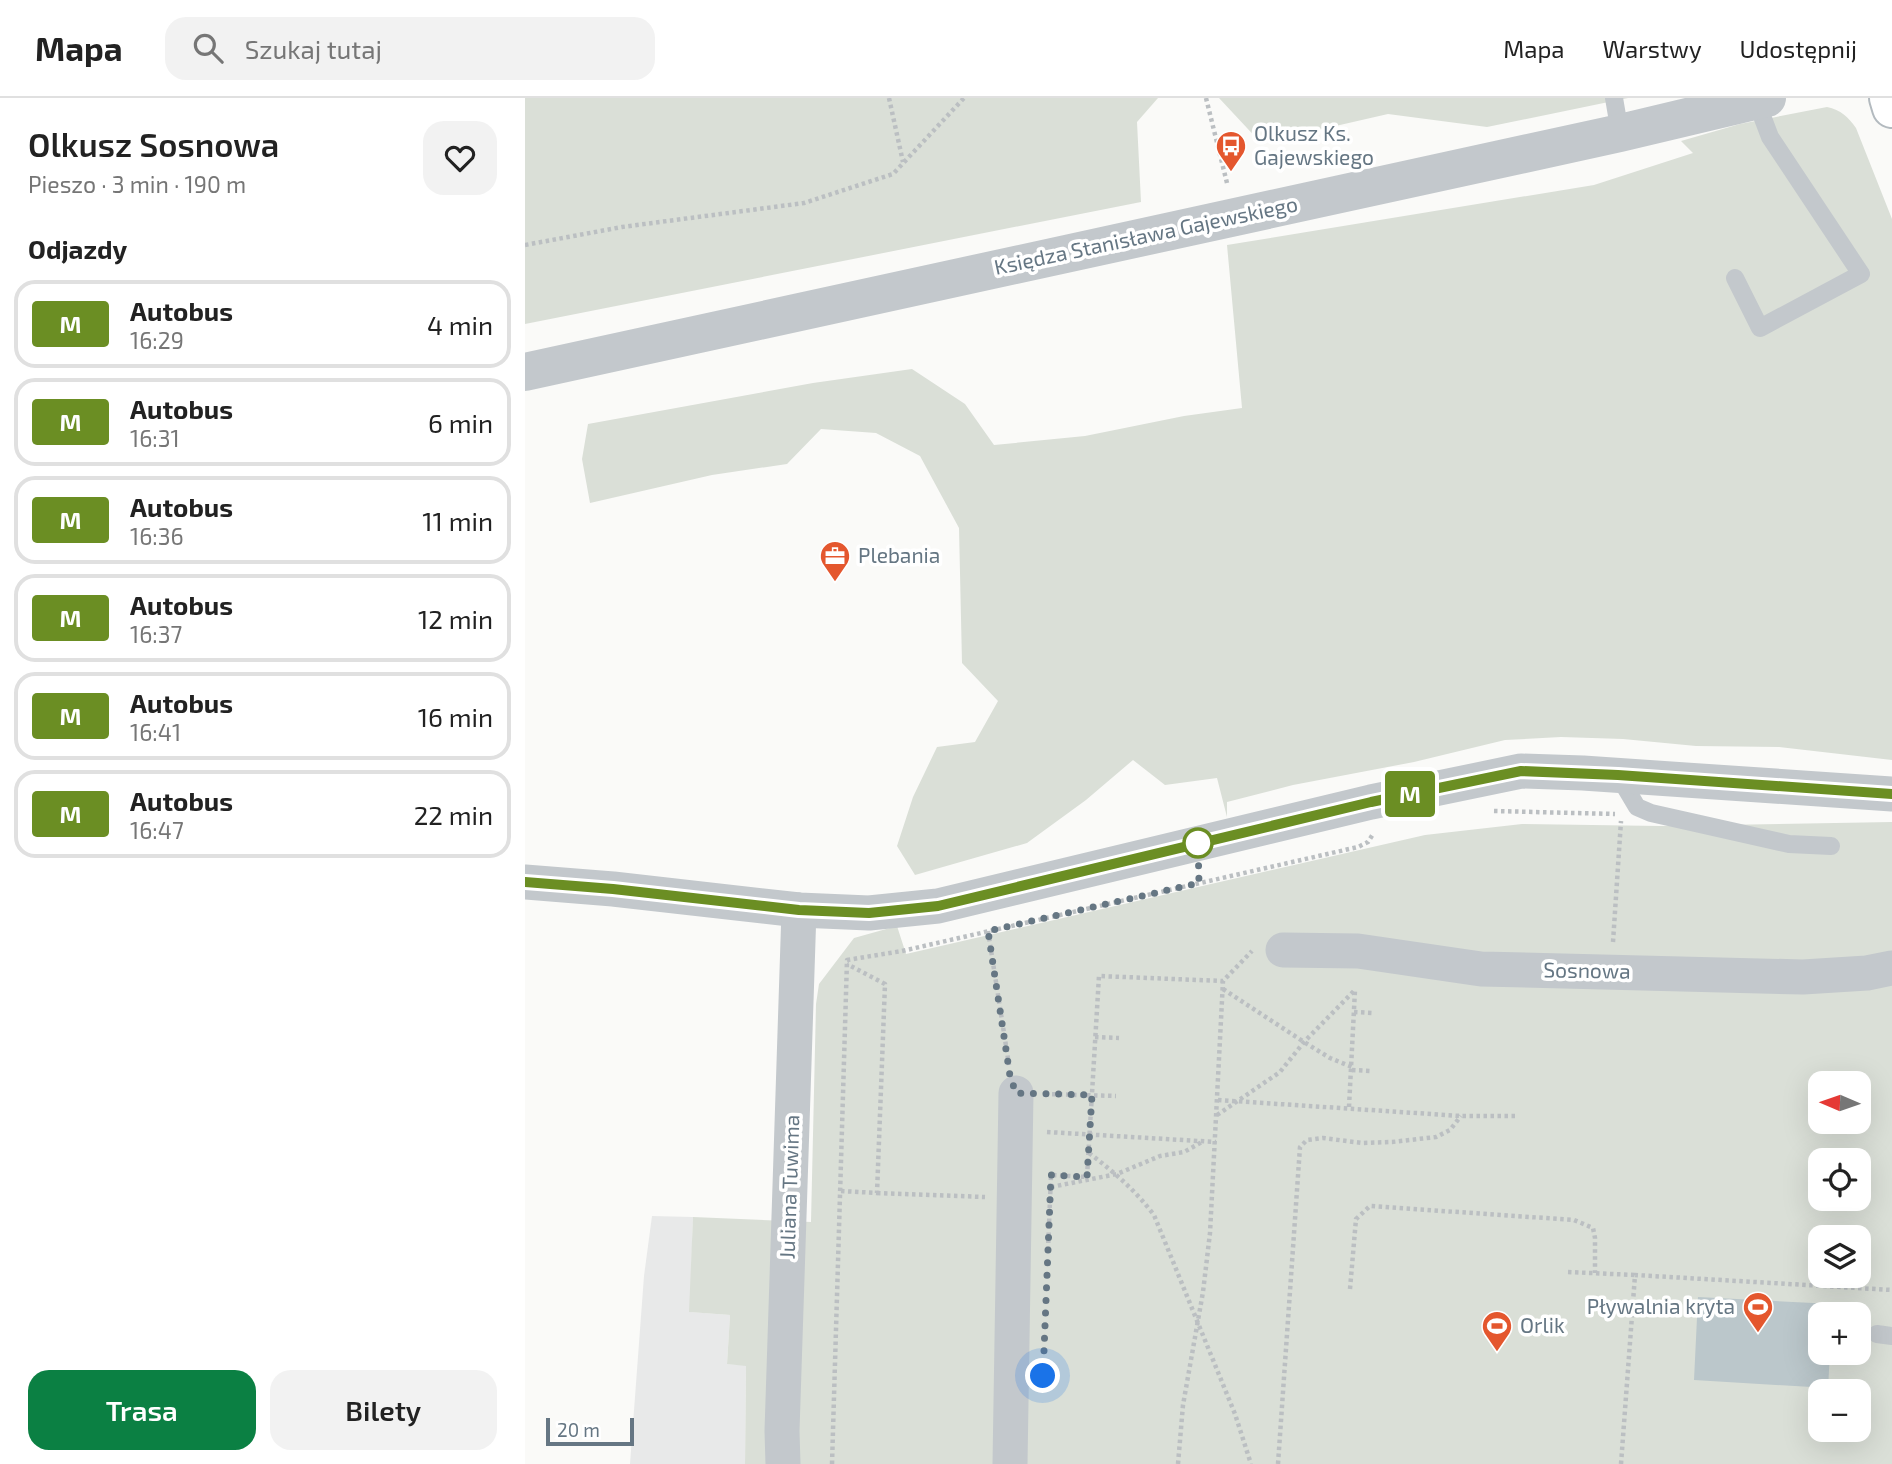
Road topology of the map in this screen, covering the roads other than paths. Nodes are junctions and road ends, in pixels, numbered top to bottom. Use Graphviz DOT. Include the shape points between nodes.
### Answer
graph roads {
  1 [pos="1889,98"];
  2 [pos="1762,99"];
  3 [pos="1892,108"];
  4 [pos="1617,116"];
  5 [pos="1735,278"];
  6 [pos="525,372"];
  7 [pos="1618,775"];
  8 [pos="1892,794"];
  9 [pos="1831,846"];
  10 [pos="525,882"];
  11 [pos="799,910"];
  12 [pos="1283,950"];
  13 [pos="1892,968"];
  14 [pos="1016,1093"];
  15 [pos="783,1464"];
  16 [pos="1010,1464"];
  1 -- 3 [label="main road"];
  2 -- 4 [label="street, Księdza Stanisława Gajewskiego"];
  2 -- 5 [label="lane" via="1770,137 1861,274 1760,328"];
  4 -- 6 [label="street, Księdza Stanisława Gajewskiego"];
  7 -- 8 [label="street"];
  7 -- 9 [label="lane" via="1637,807 1651,813 1789,844"];
  7 -- 11 [label="street" via="1521,771 1371,802 938,906 869,913"];
  10 -- 11 [label="street"];
  11 -- 15 [label="street, Juliana Tuwima"];
  12 -- 13 [label="street, Sosnowa" via="1358,951 1481,969 1803,977"];
  14 -- 16 [label="street"];
}
